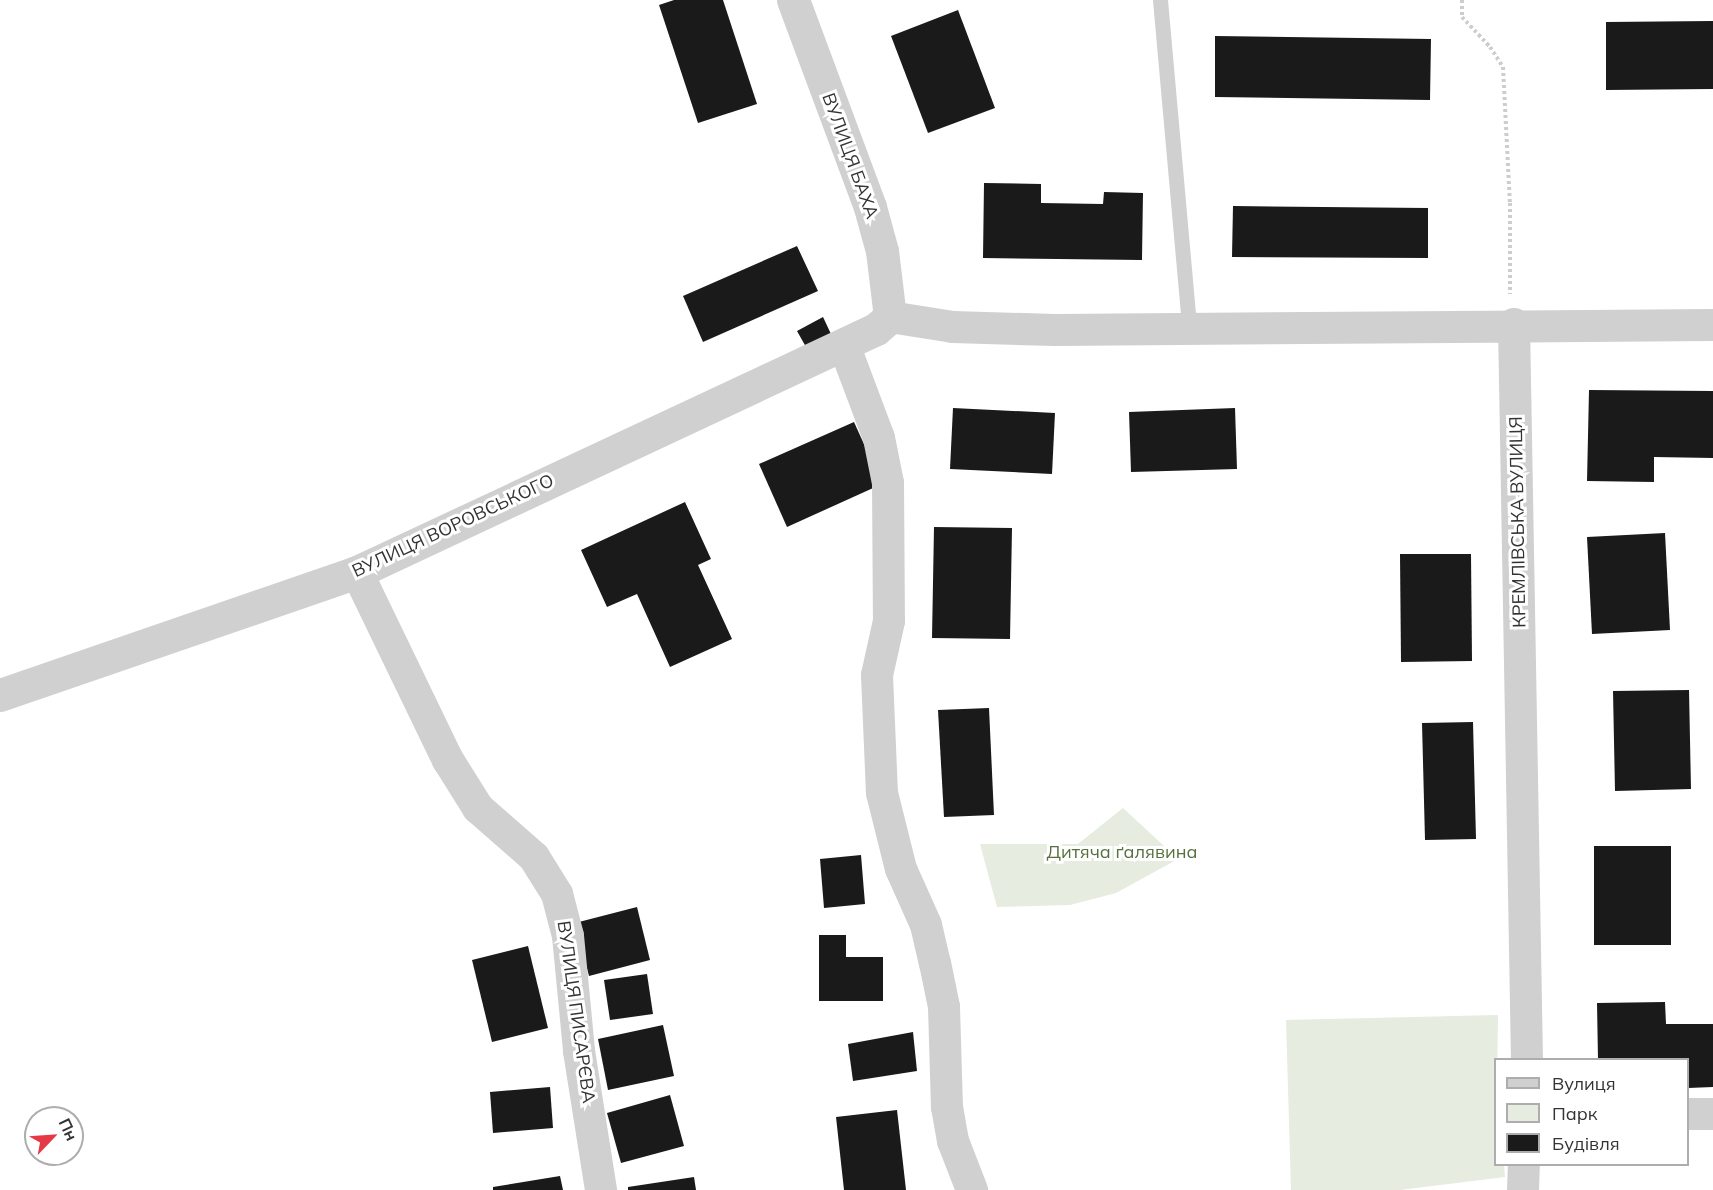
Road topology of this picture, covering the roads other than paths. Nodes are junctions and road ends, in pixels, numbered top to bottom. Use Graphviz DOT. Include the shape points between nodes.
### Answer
graph roads {
  1 [pos="793,0"];
  2 [pos="1160,0"];
  3 [pos="890,317"];
  4 [pos="1514,324"];
  5 [pos="1713,325"];
  6 [pos="1189,328"];
  7 [pos="844,345"];
  8 [pos="357,572"];
  9 [pos="0,695"];
  10 [pos="1527,1058"];
  11 [pos="1689,1114"];
  12 [pos="1713,1114"];
  13 [pos="1524,1166"];
  14 [pos="601,1190"];
  15 [pos="972,1190"];
  16 [pos="1523,1190"];
  1 -- 3 [label="street, ВУЛИЦЯ БАХА" via="870,207 882,251"];
  2 -- 6 [label="lane"];
  3 -- 6 [label="street" via="964,327"];
  3 -- 7 [label="street, ВУЛИЦЯ ВОРОВСЬКОГО" via="876,330"];
  4 -- 5 [label="street"];
  4 -- 6 [label="street"];
  4 -- 10 [label="street, КРЕМЛІВСЬКА ВУЛИЦЯ"];
  7 -- 8 [label="street, ВУЛИЦЯ ВОРОВСЬКОГО"];
  7 -- 15 [label="street" via="879,438 888,483 889,621 877,675 882,792 900,868 926,925 935,963 944,1007 947,1107 953,1141"];
  8 -- 9 [label="street, ВУЛИЦЯ ВОРОВСЬКОГО"];
  8 -- 14 [label="street, ВУЛИЦЯ ПИСАРЄВА" via="454,770 478,808 534,857 557,894 568,936 579,1052"];
  11 -- 12 [label="street"];
  13 -- 16 [label="street"];
}
